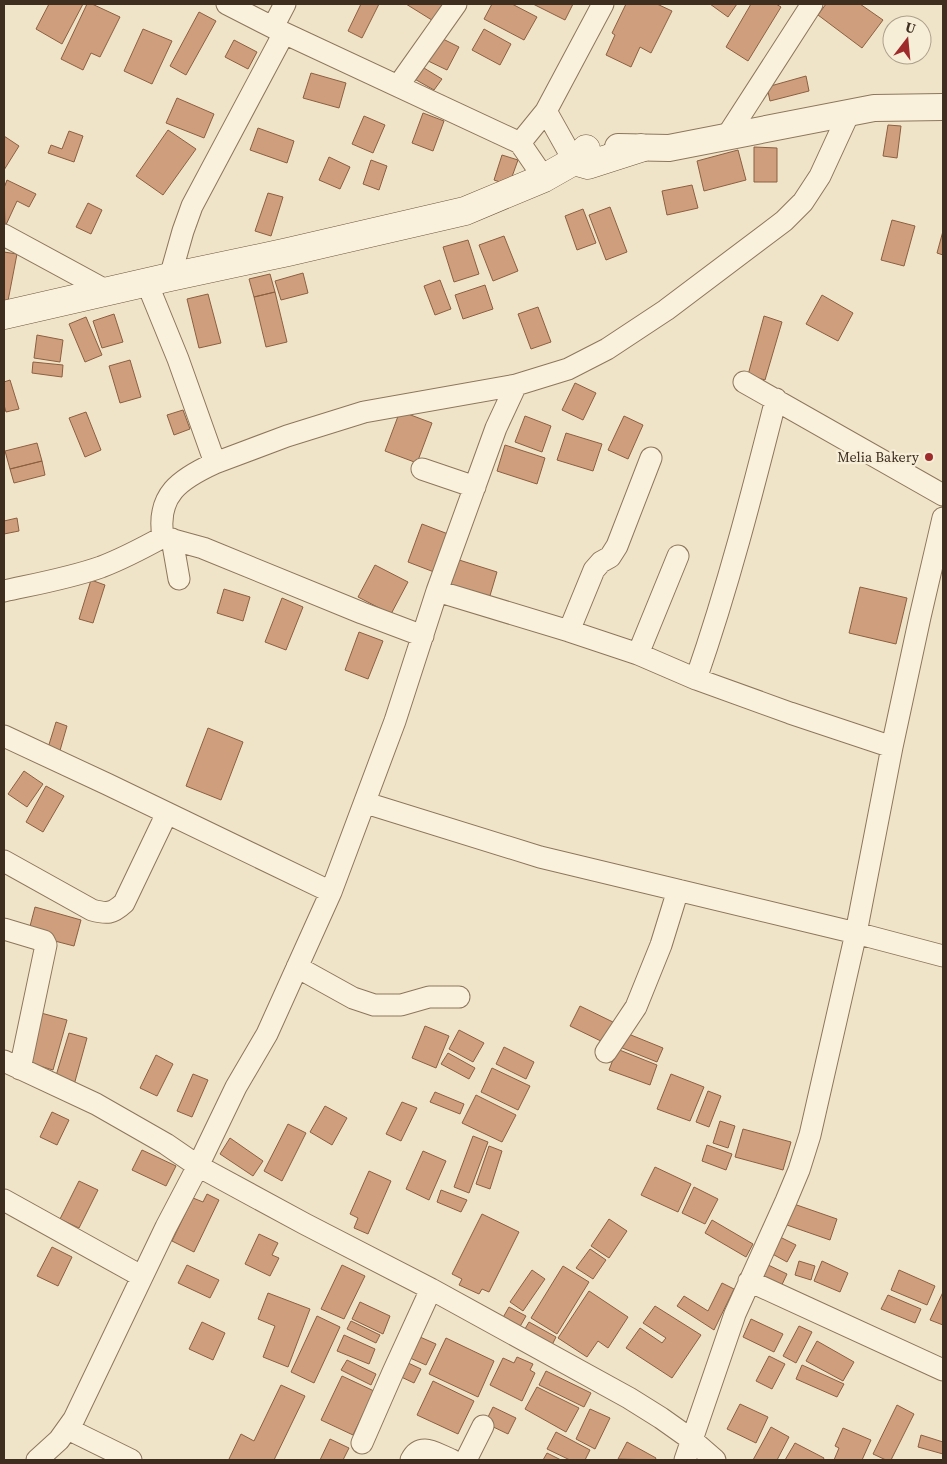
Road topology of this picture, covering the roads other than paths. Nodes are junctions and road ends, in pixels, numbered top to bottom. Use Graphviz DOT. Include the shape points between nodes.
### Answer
graph roads {
  1 [pos="227,4"];
  2 [pos="284,4"];
  3 [pos="456,4"];
  4 [pos="603,4"];
  5 [pos="809,4"];
  6 [pos="279,30"];
  7 [pos="398,86"];
  8 [pos="943,107"];
  9 [pos="546,111"];
  10 [pos="849,113"];
  11 [pos="727,136"];
  12 [pos="520,143"];
  13 [pos="641,148"];
  14 [pos="580,155"];
  15 [pos="544,178"];
  16 [pos="4,235"];
  17 [pos="159,280"];
  18 [pos="109,292"];
  19 [pos="4,315"];
  20 [pos="744,382"];
  21 [pos="516,386"];
  22 [pos="776,400"];
  23 [pos="651,458"];
  24 [pos="215,463"];
  25 [pos="422,469"];
  26 [pos="475,487"];
  27 [pos="943,495"];
  28 [pos="943,518"];
  29 [pos="168,538"];
  30 [pos="678,556"];
  31 [pos="179,579"];
  32 [pos="4,591"];
  33 [pos="437,592"];
  34 [pos="569,631"];
  35 [pos="423,636"];
  36 [pos="638,654"];
  37 [pos="696,679"];
  38 [pos="4,736"];
  39 [pos="892,747"];
  40 [pos="366,803"];
  41 [pos="167,814"];
  42 [pos="4,861"];
  43 [pos="678,890"];
  44 [pos="331,892"];
  45 [pos="4,929"];
  46 [pos="856,933"];
  47 [pos="943,956"];
  48 [pos="297,967"];
  49 [pos="459,997"];
  50 [pos="606,1052"];
  51 [pos="12,1065"];
  52 [pos="198,1166"];
  53 [pos="4,1200"];
  54 [pos="142,1276"];
  55 [pos="749,1281"];
  56 [pos="431,1289"];
  57 [pos="943,1370"];
  58 [pos="483,1426"];
  59 [pos="68,1429"];
  60 [pos="692,1440"];
  61 [pos="362,1443"];
  62 [pos="37,1460"];
  63 [pos="132,1460"];
  64 [pos="411,1460"];
  65 [pos="452,1460"];
  66 [pos="466,1460"];
  67 [pos="685,1460"];
  68 [pos="715,1460"];
  1 -- 6 [label="street"];
  2 -- 6 [label="street"];
  3 -- 7 [label="street"];
  4 -- 9 [label="street"];
  5 -- 11 [label="street"];
  6 -- 7 [label="street"];
  6 -- 17 [label="street"];
  7 -- 12 [label="street"];
  8 -- 10 [label="street" via="874,108"];
  9 -- 12 [label="street"];
  9 -- 14 [label="street"];
  10 -- 11 [label="street"];
  10 -- 21 [label="street" via="820,176 784,221 607,350"];
  11 -- 13 [label="street" via="669,148"];
  12 -- 15 [label="street"];
  13 -- 14 [label="main road" via="588,165"];
  14 -- 15 [label="main road"];
  15 -- 17 [label="main road" via="465,210"];
  16 -- 18 [label="street"];
  17 -- 18 [label="main road"];
  17 -- 24 [label="street" via="184,376"];
  18 -- 19 [label="main road"];
  20 -- 22 [label="street"];
  21 -- 24 [label="street" via="364,412"];
  21 -- 26 [label="street" via="500,417"];
  22 -- 27 [label="street"];
  22 -- 37 [label="street" via="719,612"];
  23 -- 34 [label="street" via="617,546 594,570"];
  24 -- 29 [label="street" via="184,479 173,490 162,513 161,524"];
  25 -- 26 [label="street"];
  26 -- 33 [label="street"];
  28 -- 39 [label="street"];
  29 -- 31 [label="street"];
  29 -- 32 [label="street" via="99,567"];
  29 -- 35 [label="street" via="203,548"];
  30 -- 36 [label="street"];
  33 -- 34 [label="street"];
  33 -- 35 [label="street"];
  34 -- 36 [label="street"];
  35 -- 40 [label="street"];
  36 -- 37 [label="street"];
  37 -- 39 [label="street"];
  38 -- 41 [label="street"];
  39 -- 46 [label="street"];
  40 -- 43 [label="street" via="540,857"];
  40 -- 44 [label="street"];
  41 -- 42 [label="street" via="124,903 105,914"];
  41 -- 44 [label="street"];
  43 -- 46 [label="street"];
  43 -- 50 [label="street" via="661,945 636,1007"];
  44 -- 48 [label="street"];
  45 -- 51 [label="street" via="44,941 46,945"];
  46 -- 47 [label="street"];
  46 -- 55 [label="street" via="810,1135 786,1201"];
  48 -- 49 [label="street" via="353,998 374,1005 401,1005 429,997"];
  48 -- 52 [label="street" via="267,1034 236,1087"];
  51 -- 52 [label="street" via="96,1104"];
  52 -- 54 [label="street"];
  52 -- 56 [label="street"];
  53 -- 54 [label="street"];
  54 -- 59 [label="street"];
  55 -- 57 [label="street"];
  55 -- 60 [label="street"];
  56 -- 60 [label="street" via="629,1398"];
  56 -- 61 [label="street"];
  58 -- 66 [label="street"];
  59 -- 62 [label="street"];
  59 -- 63 [label="street"];
  60 -- 67 [label="street"];
  60 -- 68 [label="street"];
  64 -- 65 [label="street" via="420,1449"];
}
